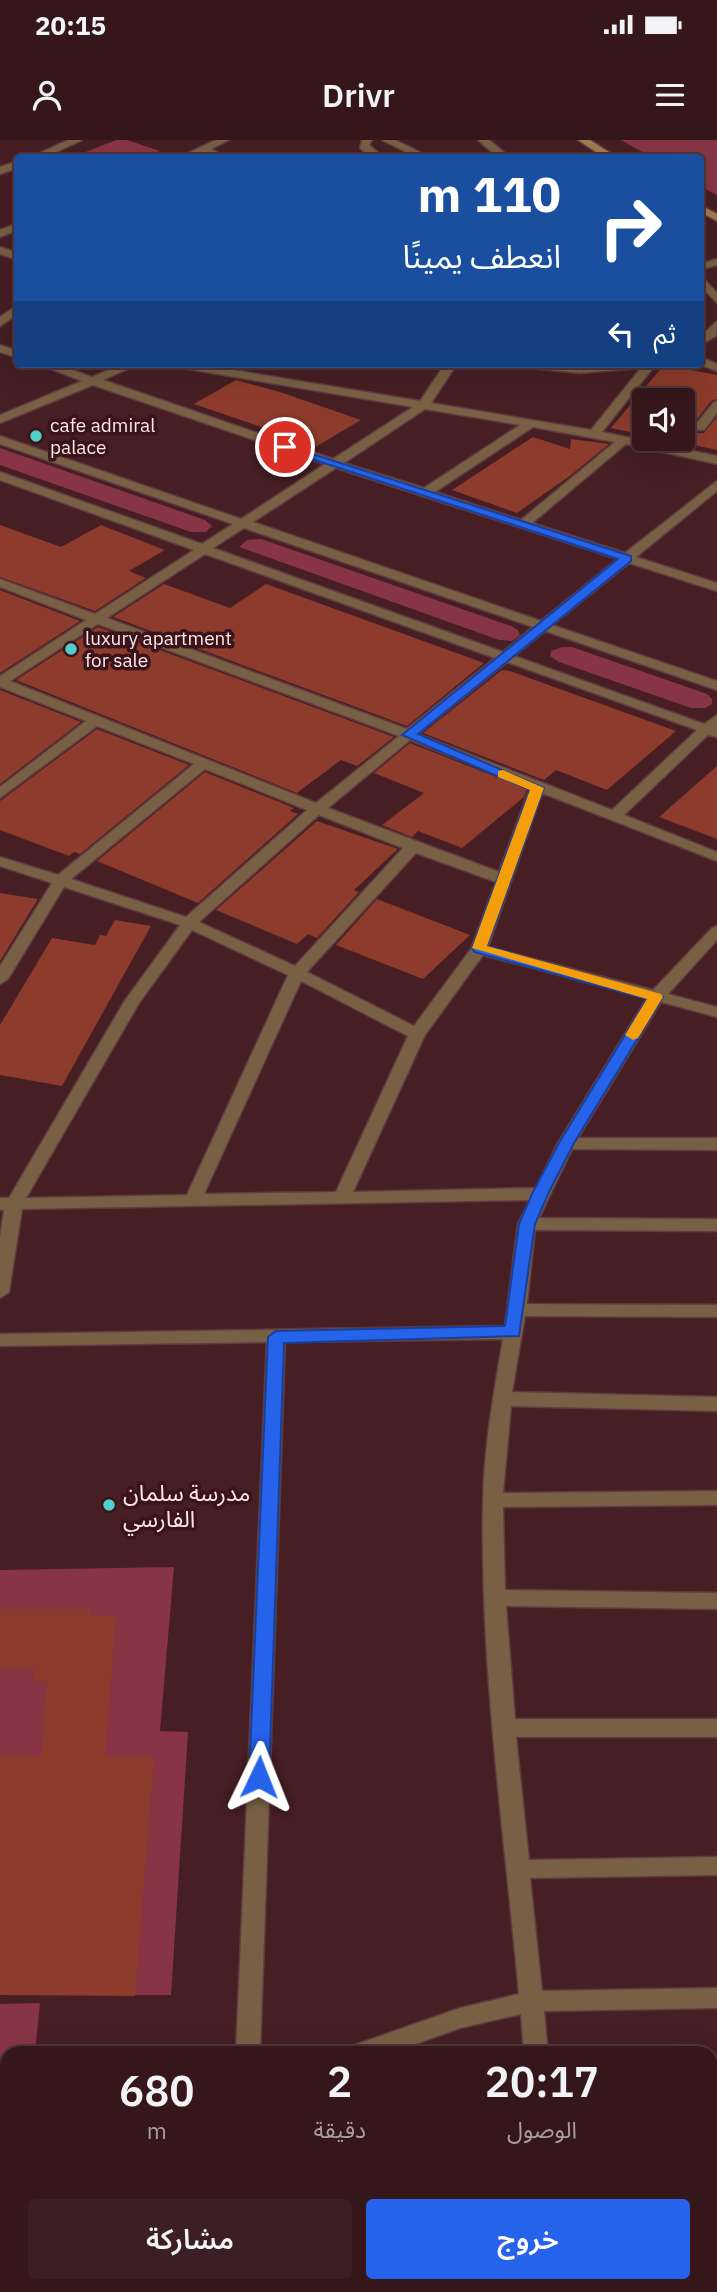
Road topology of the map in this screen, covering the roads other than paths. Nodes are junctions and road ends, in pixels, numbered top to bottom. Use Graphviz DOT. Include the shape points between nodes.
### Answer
graph roads {
  1 [pos="77,140"];
  2 [pos="224,140"];
  3 [pos="367,140"];
  4 [pos="387,140"];
  5 [pos="483,140"];
  6 [pos="583,140"];
  7 [pos="203,149"];
  8 [pos="44,154"];
  9 [pos="191,154"];
  10 [pos="215,154"];
  11 [pos="374,154"];
  12 [pos="418,154"];
  13 [pos="501,154"];
  14 [pos="606,154"];
  15 [pos="704,283"];
  16 [pos="717,300"];
  17 [pos="14,311"];
  18 [pos="0,323"];
  19 [pos="717,324"];
  20 [pos="709,338"];
  21 [pos="55,368"];
  22 [pos="125,368"];
  23 [pos="200,368"];
  24 [pos="448,368"];
  25 [pos="560,368"];
  26 [pos="601,368"];
  27 [pos="647,368"];
  28 [pos="93,382"];
  29 [pos="424,405"];
  30 [pos="717,406"];
  31 [pos="0,419"];
  32 [pos="530,424"];
  33 [pos="700,427"];
  34 [pos="594,434"];
  35 [pos="0,440"];
  36 [pos="623,441"];
  37 [pos="717,460"];
  38 [pos="333,463"];
  39 [pos="0,476"];
  40 [pos="717,485"];
  41 [pos="427,492"];
  42 [pos="240,523"];
  43 [pos="522,525"];
  44 [pos="204,547"];
  45 [pos="627,558"];
  46 [pos="0,583"];
  47 [pos="717,587"];
  48 [pos="97,618"];
  49 [pos="544,627"];
  50 [pos="508,656"];
  51 [pos="0,682"];
  52 [pos="717,686"];
  53 [pos="95,721"];
  54 [pos="713,727"];
  55 [pos="409,735"];
  56 [pos="203,764"];
  57 [pos="537,788"];
  58 [pos="0,794"];
  59 [pos="317,809"];
  60 [pos="613,817"];
  61 [pos="412,848"];
  62 [pos="717,857"];
  63 [pos="0,861"];
  64 [pos="503,878"];
  65 [pos="61,880"];
  66 [pos="189,923"];
  67 [pos="713,941"];
  68 [pos="479,948"];
  69 [pos="298,972"];
  70 [pos="0,979"];
  71 [pos="656,997"];
  72 [pos="717,1012"];
  73 [pos="417,1034"];
  74 [pos="566,1143"];
  75 [pos="717,1144"];
  76 [pos="540,1194"];
  77 [pos="342,1198"];
  78 [pos="193,1200"];
  79 [pos="7,1204"];
  80 [pos="527,1224"];
  81 [pos="717,1225"];
  82 [pos="0,1292"];
  83 [pos="517,1310"];
  84 [pos="717,1311"];
  85 [pos="513,1332"];
  86 [pos="276,1337"];
  87 [pos="0,1340"];
  88 [pos="502,1399"];
  89 [pos="717,1404"];
  90 [pos="717,1499"];
  91 [pos="493,1500"];
  92 [pos="495,1598"];
  93 [pos="717,1601"];
  94 [pos="505,1728"];
  95 [pos="717,1728"];
  96 [pos="717,1866"];
  97 [pos="520,1869"];
  98 [pos="717,1998"];
  99 [pos="533,2001"];
  100 [pos="248,2046"];
  101 [pos="380,2046"];
  102 [pos="536,2046"];
  1 -- 8 [label="street"];
  2 -- 7 [label="street"];
  3 -- 11 [label="street" via="364,146"];
  4 -- 12 [label="street"];
  5 -- 13 [label="street"];
  6 -- 14 [label="street"];
  7 -- 9 [label="street"];
  7 -- 10 [label="street"];
  15 -- 16 [label="street"];
  17 -- 18 [label="street"];
  19 -- 20 [label="street"];
  21 -- 28 [label="street"];
  22 -- 28 [label="street"];
  23 -- 29 [label="street"];
  24 -- 29 [label="street"];
  25 -- 26 [label="street"];
  27 -- 34 [label="street"];
  28 -- 31 [label="street"];
  28 -- 38 [label="street"];
  29 -- 32 [label="street"];
  29 -- 38 [label="street"];
  30 -- 33 [label="street"];
  32 -- 34 [label="street"];
  32 -- 41 [label="street"];
  34 -- 36 [label="street"];
  35 -- 42 [label="street"];
  36 -- 37 [label="street"];
  36 -- 43 [label="street"];
  38 -- 41 [label="street"];
  38 -- 42 [label="street"];
  39 -- 44 [label="street"];
  40 -- 45 [label="street"];
  41 -- 43 [label="street"];
  42 -- 44 [label="street"];
  42 -- 49 [label="street"];
  43 -- 45 [label="street"];
  44 -- 48 [label="street"];
  44 -- 50 [label="street"];
  45 -- 47 [label="street"];
  45 -- 49 [label="street"];
  46 -- 48 [label="street"];
  48 -- 51 [label="street"];
  48 -- 55 [label="street"];
  49 -- 50 [label="street"];
  49 -- 52 [label="street"];
  50 -- 54 [label="street"];
  50 -- 55 [label="street"];
  51 -- 53 [label="street"];
  53 -- 56 [label="street"];
  53 -- 58 [label="street"];
  54 -- 60 [label="street"];
  55 -- 57 [label="street"];
  55 -- 59 [label="street"];
  56 -- 59 [label="street"];
  56 -- 65 [label="street"];
  57 -- 60 [label="street"];
  57 -- 64 [label="street"];
  59 -- 61 [label="street"];
  59 -- 66 [label="street"];
  60 -- 62 [label="street"];
  61 -- 64 [label="street"];
  61 -- 69 [label="street"];
  63 -- 65 [label="street"];
  64 -- 68 [label="street"];
  65 -- 66 [label="street"];
  65 -- 70 [label="street"];
  66 -- 69 [label="street"];
  66 -- 79 [label="street" via="132,1002"];
  67 -- 71 [label="street"];
  68 -- 71 [label="street"];
  68 -- 73 [label="street"];
  69 -- 73 [label="street"];
  69 -- 78 [label="street"];
  71 -- 72 [label="street"];
  71 -- 74 [label="street"];
  73 -- 77 [label="street"];
  74 -- 75 [label="street"];
  74 -- 76 [label="street"];
  76 -- 77 [label="street"];
  76 -- 80 [label="street"];
  77 -- 78 [label="street"];
  78 -- 79 [label="street"];
  79 -- 82 [label="street"];
  80 -- 81 [label="street"];
  80 -- 83 [label="street"];
  83 -- 84 [label="street"];
  83 -- 85 [label="street"];
  85 -- 86 [label="street"];
  85 -- 88 [label="street"];
  86 -- 87 [label="street"];
  86 -- 100 [label="street"];
  88 -- 89 [label="street"];
  88 -- 91 [label="street"];
  90 -- 91 [label="street"];
  91 -- 92 [label="street"];
  92 -- 93 [label="street"];
  92 -- 94 [label="street"];
  94 -- 95 [label="street"];
  94 -- 97 [label="street"];
  96 -- 97 [label="street"];
  97 -- 99 [label="street"];
  98 -- 99 [label="street"];
  99 -- 101 [label="street" via="460,2018"];
  99 -- 102 [label="street"];
}
